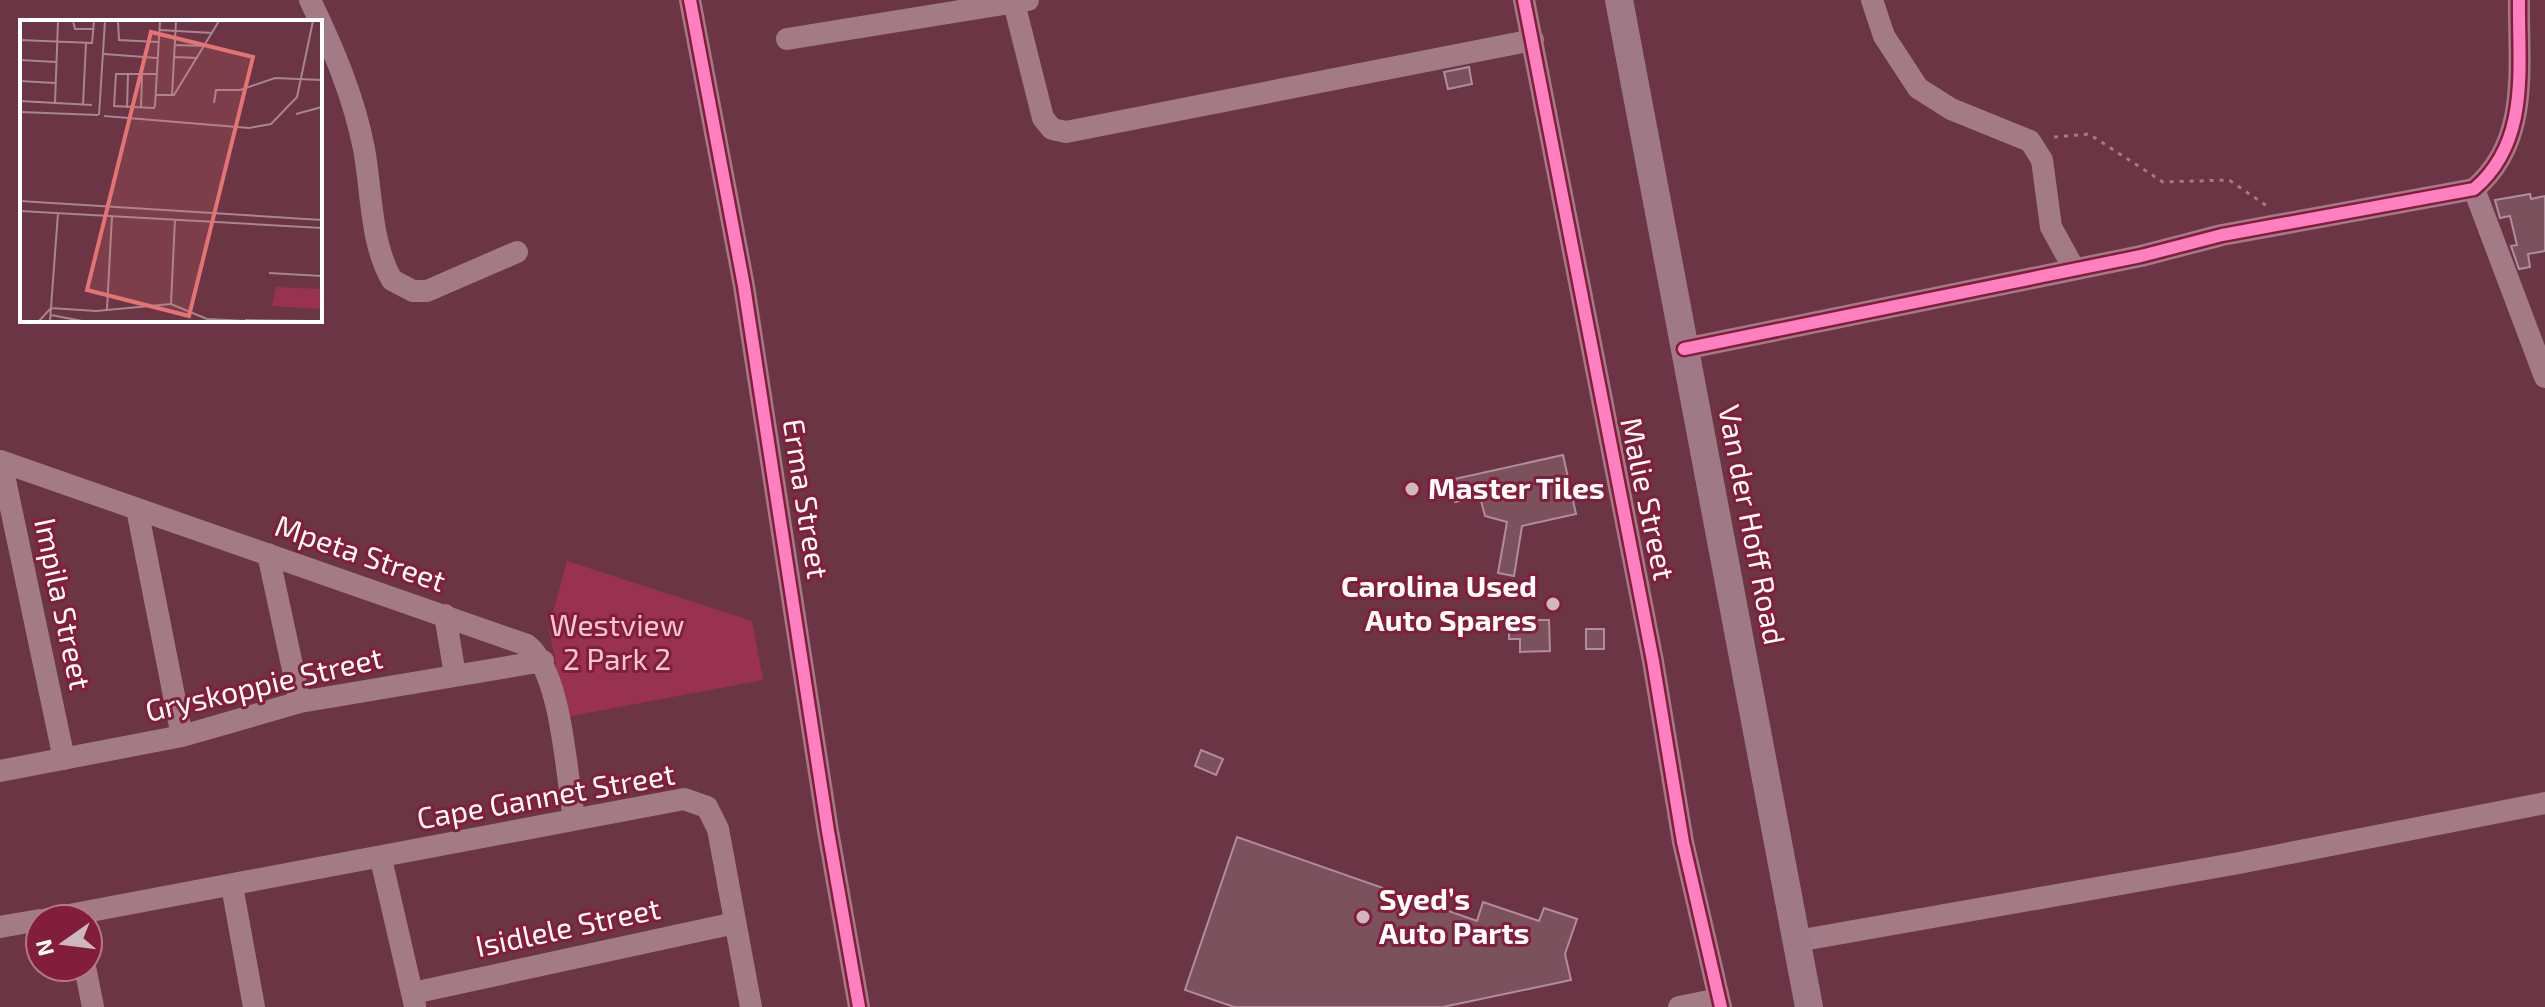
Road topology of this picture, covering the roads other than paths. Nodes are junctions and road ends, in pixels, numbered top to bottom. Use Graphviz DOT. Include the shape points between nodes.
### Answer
graph roads {
  1 [pos="310,0"];
  2 [pos="690,0"];
  3 [pos="1524,0"];
  4 [pos="1619,0"];
  5 [pos="1630,0"];
  6 [pos="1872,0"];
  7 [pos="2519,0"];
  8 [pos="1022,2"];
  9 [pos="318,20"];
  10 [pos="322,28"];
  11 [pos="787,39"];
  12 [pos="1533,40"];
  13 [pos="1628,54"];
  14 [pos="2474,189"];
  15 [pos="517,252"];
  16 [pos="2073,267"];
  17 [pos="1684,349"];
  18 [pos="2545,377"];
  19 [pos="1,461"];
  20 [pos="137,509"];
  21 [pos="268,554"];
  22 [pos="445,615"];
  23 [pos="543,661"];
  24 [pos="455,675"];
  25 [pos="300,702"];
  26 [pos="182,736"];
  27 [pos="64,759"];
  28 [pos="0,771"];
  29 [pos="2545,803"];
  30 [pos="574,818"];
  31 [pos="381,859"];
  32 [pos="232,886"];
  33 [pos="104,911"];
  34 [pos="24,923"];
  35 [pos="735,923"];
  36 [pos="0,927"];
  37 [pos="1797,941"];
  38 [pos="88,983"];
  39 [pos="414,1000"];
  40 [pos="1720,1003"];
  41 [pos="93,1007"];
  42 [pos="254,1007"];
  43 [pos="751,1007"];
  44 [pos="859,1007"];
  45 [pos="1679,1007"];
  46 [pos="1809,1007"];
  1 -- 9 [label="street"];
  2 -- 44 [label="street, Erma Street" via="744,286"];
  3 -- 12 [label="street, Malie Street"];
  4 -- 13 [label="main road, Van der Hoff Road"];
  5 -- 13 [label="main road, Van der Hoff Road"];
  6 -- 16 [label="street" via="1884,36 1918,88 1951,109 2030,141 2042,160 2051,227"];
  7 -- 14 [label="street" via="2517,111 2501,161"];
  8 -- 11 [label="street"];
  8 -- 12 [label="street" via="1043,118 1052,129 1066,132"];
  10 -- 15 [label="street" via="352,99 380,253 392,280 413,291 427,291"];
  12 -- 40 [label="street, Malie Street" via="1683,842"];
  13 -- 17 [label="main road, Van der Hoff Road"];
  14 -- 16 [label="street"];
  14 -- 18 [label="street"];
  16 -- 17 [label="street"];
  17 -- 37 [label="main road, Van der Hoff Road"];
  19 -- 20 [label="street, Mpeta Street"];
  19 -- 27 [label="street, Impila Street"];
  20 -- 21 [label="street, Mpeta Street"];
  20 -- 26 [label="street"];
  21 -- 22 [label="street, Mpeta Street"];
  21 -- 25 [label="street"];
  22 -- 23 [label="street, Mpeta Street" via="527,645"];
  22 -- 24 [label="street"];
  23 -- 24 [label="street, Gryskoppie Street"];
  23 -- 30 [label="street"];
  24 -- 25 [label="street, Gryskoppie Street"];
  25 -- 26 [label="street, Gryskoppie Street"];
  26 -- 27 [label="street, Gryskoppie Street"];
  27 -- 28 [label="street, Gryskoppie Street"];
  29 -- 37 [label="street"];
  30 -- 31 [label="street, Cape Gannet Street"];
  30 -- 35 [label="street, Cape Gannet Street" via="670,799 707,807 718,829"];
  31 -- 32 [label="street, Cape Gannet Street"];
  31 -- 39 [label="street, Cape Gannet Street"];
  32 -- 33 [label="street, Cape Gannet Street"];
  32 -- 42 [label="street"];
  34 -- 36 [label="street"];
  35 -- 39 [label="street, Isidlele Street"];
  35 -- 43 [label="street, Cape Gannet Street"];
  37 -- 46 [label="main road, Van der Hoff Road"];
  38 -- 41 [label="street"];
  40 -- 45 [label="street"];
}
